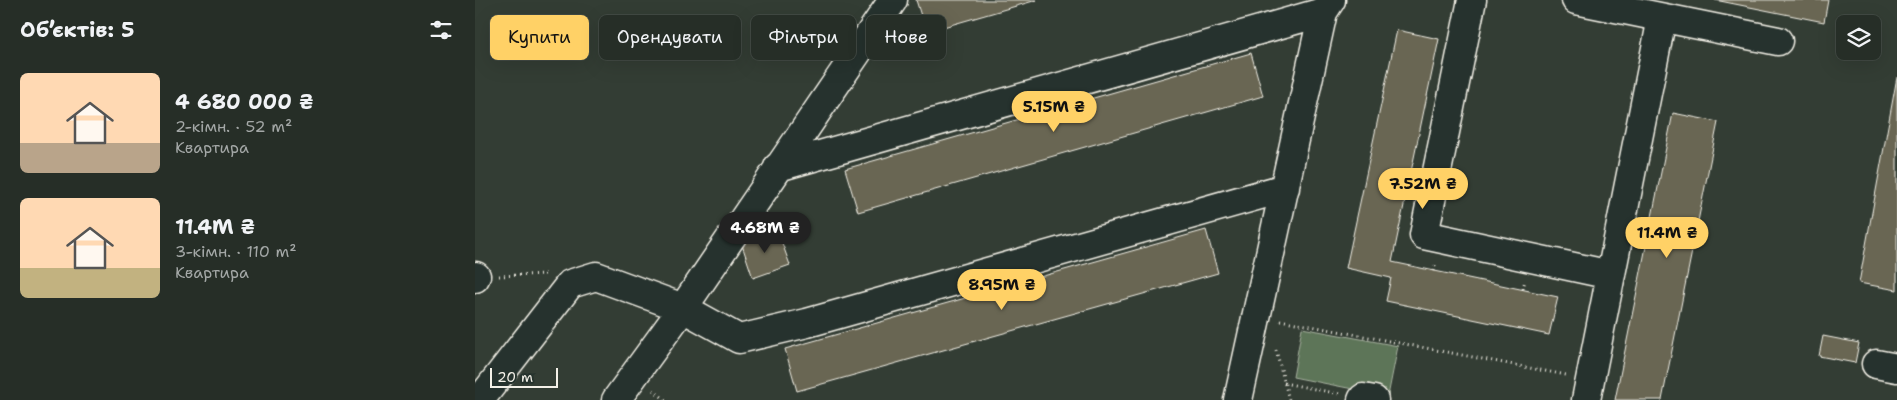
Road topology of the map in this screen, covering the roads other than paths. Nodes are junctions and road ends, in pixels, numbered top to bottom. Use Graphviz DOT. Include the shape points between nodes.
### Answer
graph roads {
  1 [pos="893,0"];
  2 [pos="1472,0"];
  3 [pos="1576,0"];
  4 [pos="1327,6"];
  5 [pos="1662,18"];
  6 [pos="1778,41"];
  7 [pos="778,167"];
  8 [pos="1285,188"];
  9 [pos="1611,275"];
  10 [pos="683,308"];
  11 [pos="1587,390"];
  12 [pos="480,400"];
  13 [pos="616,400"];
  14 [pos="1238,400"];
  1 -- 7 [label="lane"];
  2 -- 9 [label="lane" via="1424,235"];
  3 -- 5 [label="lane"];
  4 -- 7 [label="lane"];
  4 -- 8 [label="lane"];
  5 -- 6 [label="lane"];
  5 -- 9 [label="lane"];
  7 -- 10 [label="lane"];
  8 -- 10 [label="lane" via="815,321 739,338"];
  8 -- 14 [label="lane"];
  9 -- 11 [label="lane"];
  10 -- 12 [label="lane" via="596,276 570,284"];
  10 -- 13 [label="lane"];
}
